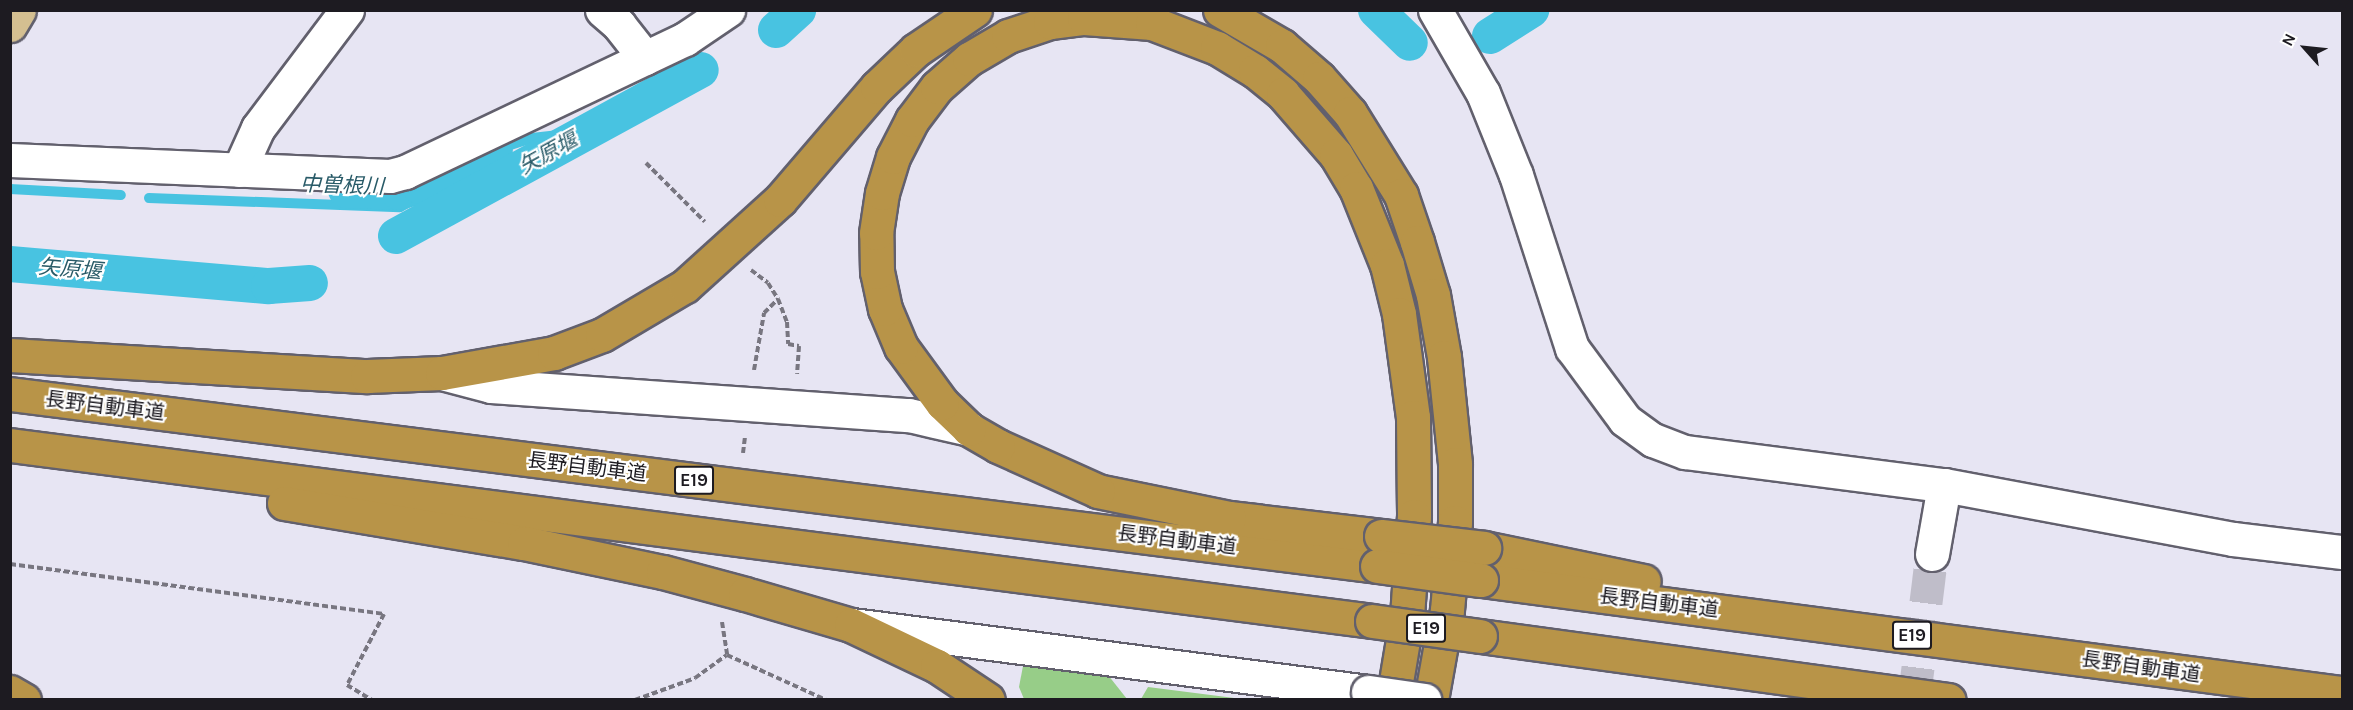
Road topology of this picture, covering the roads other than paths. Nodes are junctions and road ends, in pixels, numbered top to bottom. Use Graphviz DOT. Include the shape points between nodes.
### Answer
graph roads {
  1 [pos="19,10"];
  2 [pos="347,10"];
  3 [pos="602,10"];
  4 [pos="728,10"];
  5 [pos="975,10"];
  6 [pos="1220,10"];
  7 [pos="1445,14"];
  8 [pos="10,25"];
  9 [pos="645,58"];
  10 [pos="10,160"];
  11 [pos="239,170"];
  12 [pos="10,356"];
  13 [pos="442,373"];
  14 [pos="10,394"];
  15 [pos="969,429"];
  16 [pos="10,445"];
  17 [pos="10,459"];
  18 [pos="1944,485"];
  19 [pos="1379,551"];
  20 [pos="2343,552"];
  21 [pos="1932,554"];
  22 [pos="851,625"];
  23 [pos="1904,634"];
  24 [pos="10,693"];
  25 [pos="2343,693"];
  26 [pos="1380,696"];
  27 [pos="24,699"];
  28 [pos="988,699"];
  29 [pos="1424,699"];
  30 [pos="1431,699"];
  31 [pos="1949,699"];
  1 -- 8 [label="main road"];
  2 -- 11 [label="street" via="258,128"];
  3 -- 9 [label="street"];
  4 -- 9 [label="street" via="685,39"];
  5 -- 13 [label="highway" via="916,51 885,80 780,200 685,286 602,335 554,353"];
  6 -- 30 [label="highway" via="1282,46 1319,78 1350,114 1377,151 1401,195 1434,295 1455,464 1455,522 1447,610"];
  7 -- 18 [label="street" via="1516,175 1572,348 1625,420 1653,440 1685,452"];
  9 -- 11 [label="street" via="405,172 379,176"];
  10 -- 11 [label="street"];
  12 -- 13 [label="highway" via="367,376"];
  13 -- 15 [label="street" via="491,386 909,415"];
  14 -- 19 [label="highway, 長野自動車道 / E19"];
  15 -- 19 [label="highway" via="998,447 1098,491"];
  15 -- 26 [label="highway" via="924,382 901,347 885,309 877,272 882,193 894,157 937,87 969,59 1008,36 1050,22 1084,18 1152,23 1217,48 1246,65 1283,94 1341,163 1373,226 1399,314 1413,417 1415,465 1407,616"];
  16 -- 31 [label="highway, E19, bridge"];
  17 -- 22 [label="highway" via="524,543 663,572"];
  18 -- 20 [label="street" via="2233,539"];
  18 -- 21 [label="street"];
  19 -- 23 [label="highway, 長野自動車道 / E19, bridge" via="1481,580"];
  19 -- 23 [label="highway, bridge" via="1484,548"];
  22 -- 26 [label="street"];
  22 -- 28 [label="highway" via="937,666"];
  23 -- 25 [label="highway, 長野自動車道 / E19"];
  24 -- 27 [label="highway"];
  26 -- 29 [label="street, bridge"];
}
